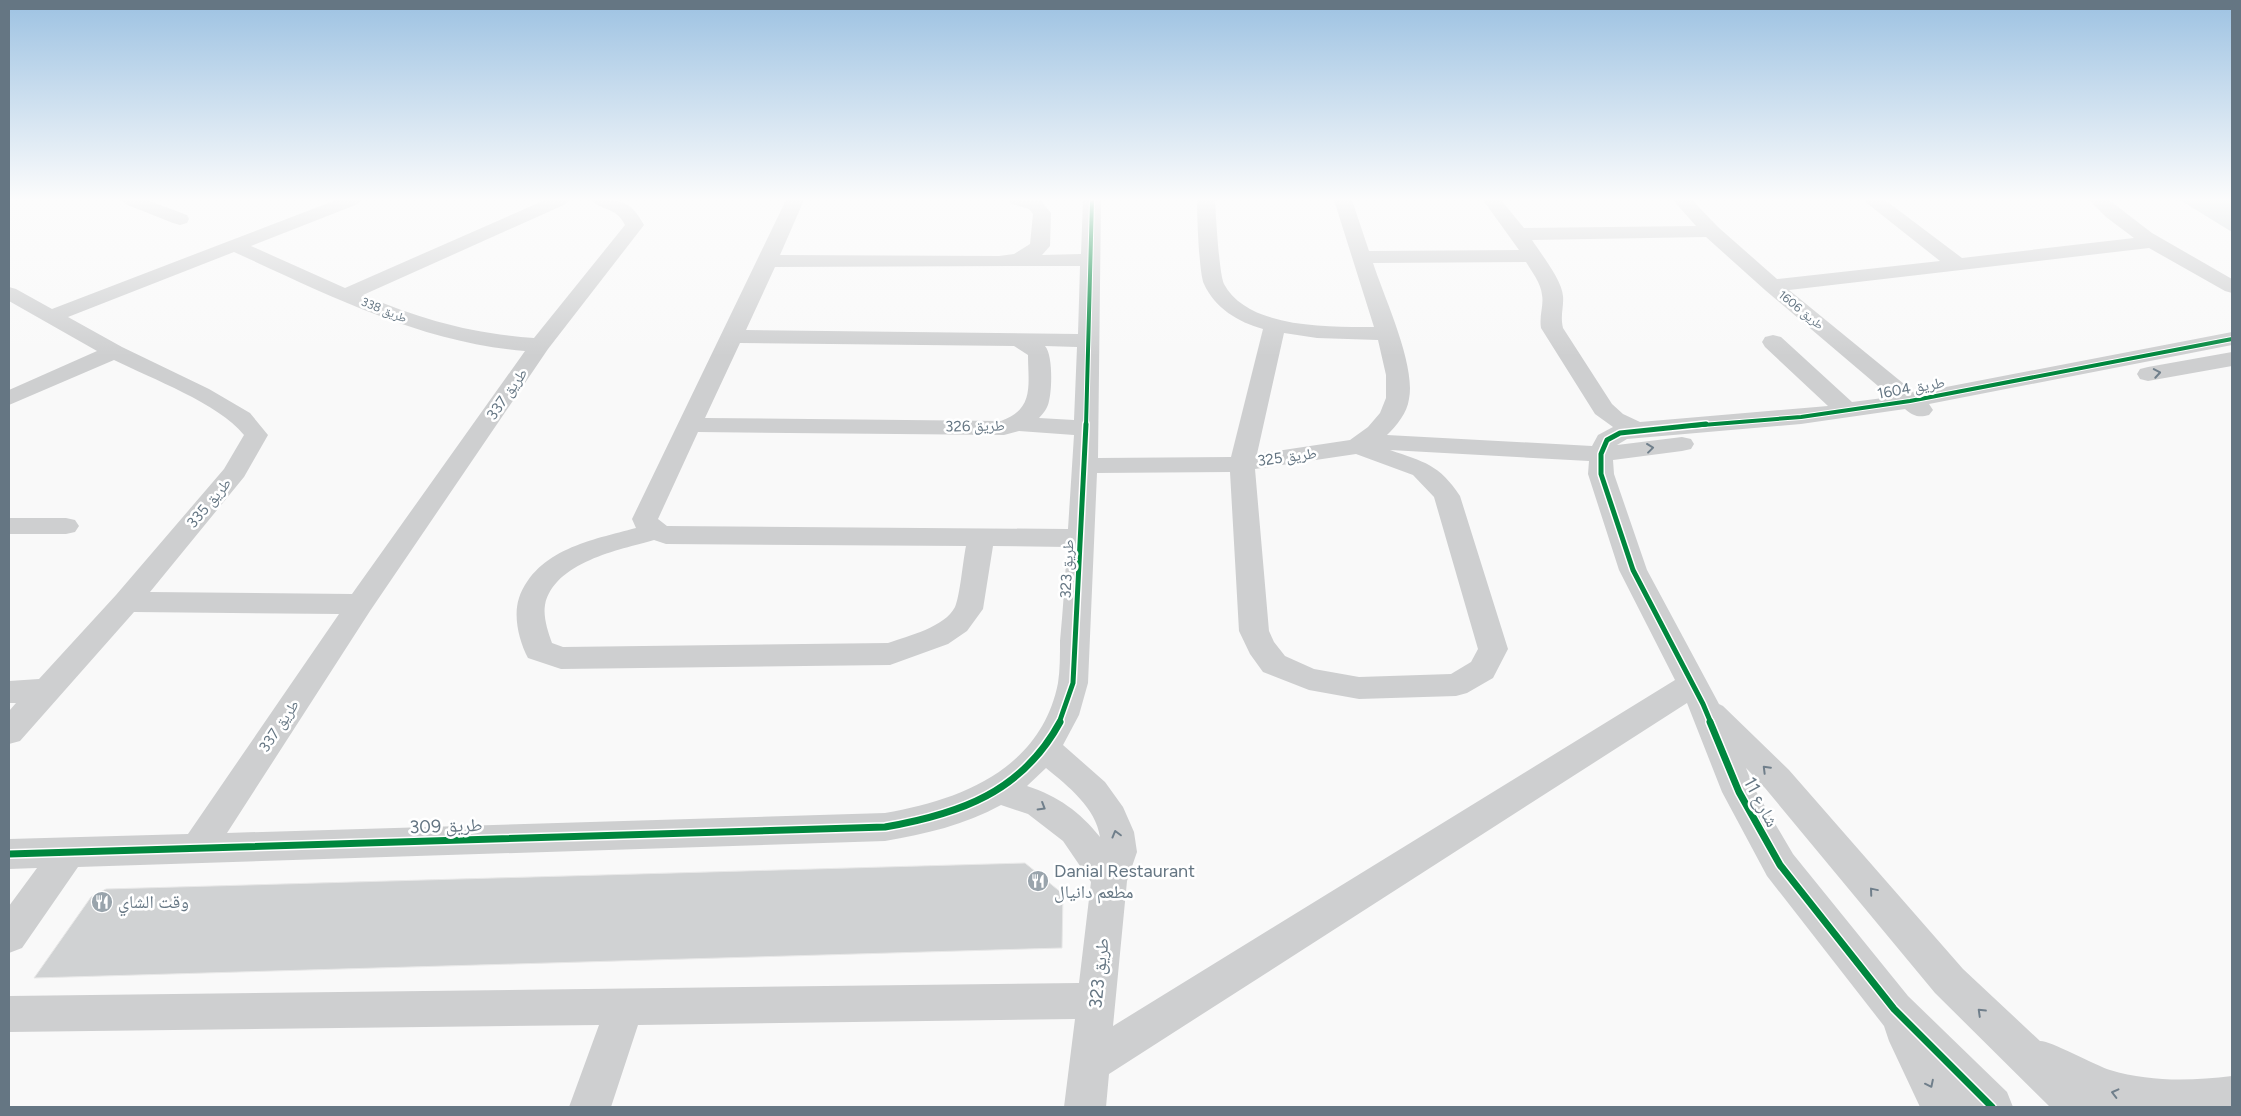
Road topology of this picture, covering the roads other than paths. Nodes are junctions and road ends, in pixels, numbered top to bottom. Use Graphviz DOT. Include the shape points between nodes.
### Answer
graph roads {
  1 [pos="220,252"];
  2 [pos="250,252"];
  3 [pos="443,252"];
  4 [pos="614,252"];
  5 [pos="772,252"];
  6 [pos="1033,252"];
  7 [pos="1090,252"];
  8 [pos="1210,252"];
  9 [pos="1359,252"];
  10 [pos="1530,252"];
  11 [pos="1734,252"];
  12 [pos="1942,252"];
  13 [pos="2063,252"];
  14 [pos="2170,252"];
  15 [pos="1532,256"];
  16 [pos="1361,257"];
  17 [pos="1090,260"];
  18 [pos="768,261"];
  19 [pos="1010,261"];
  20 [pos="1957,264"];
  21 [pos="1772,286"];
  22 [pos="2232,287"];
  23 [pos="9,293"];
  24 [pos="346,295"];
  25 [pos="52,316"];
  26 [pos="1276,325"];
  27 [pos="1386,334"];
  28 [pos="732,336"];
  29 [pos="1015,339"];
  30 [pos="2232,339"];
  31 [pos="1088,341"];
  32 [pos="1773,342"];
  33 [pos="540,346"];
  34 [pos="114,352"];
  35 [pos="2232,359"];
  36 [pos="9,398"];
  37 [pos="1918,408"];
  38 [pos="1847,411"];
  39 [pos="1020,424"];
  40 [pos="690,425"];
  41 [pos="1085,428"];
  42 [pos="1636,430"];
  43 [pos="1362,443"];
  44 [pos="1602,454"];
  45 [pos="1242,464"];
  46 [pos="1085,466"];
  47 [pos="9,526"];
  48 [pos="66,526"];
  49 [pos="653,532"];
  50 [pos="981,537"];
  51 [pos="1081,538"];
  52 [pos="126,602"];
  53 [pos="360,604"];
  54 [pos="45,690"];
  55 [pos="9,692"];
  56 [pos="1698,694"];
  57 [pos="9,732"];
  58 [pos="1044,749"];
  59 [pos="997,790"];
  60 [pos="885,827"];
  61 [pos="198,848"];
  62 [pos="68,852"];
  63 [pos="9,854"];
  64 [pos="1109,880"];
  65 [pos="9,936"];
  66 [pos="1096,1001"];
  67 [pos="624,1006"];
  68 [pos="1894,1009"];
  69 [pos="9,1014"];
  70 [pos="2011,1042"];
  71 [pos="1090,1063"];
  72 [pos="2232,1097"];
  73 [pos="590,1107"];
  74 [pos="1086,1107"];
  75 [pos="1942,1107"];
  76 [pos="1992,1107"];
  77 [pos="2079,1107"];
  1 -- 25 [label="street"];
  2 -- 24 [label="street, طريق 338"];
  3 -- 24 [label="street"];
  4 -- 33 [label="street, طريق 337"];
  5 -- 18 [label="street"];
  6 -- 19 [label="street"];
  7 -- 17 [label="street, طريق 323"];
  8 -- 26 [label="street" via="1213,282 1221,297 1238,311"];
  9 -- 16 [label="street"];
  10 -- 15 [label="street"];
  11 -- 21 [label="street, طريق 1606"];
  12 -- 20 [label="street"];
  13 -- 20 [label="street"];
  14 -- 22 [label="street"];
  15 -- 16 [label="street"];
  15 -- 42 [label="street" via="1552,290 1552,328 1603,409"];
  16 -- 27 [label="street"];
  17 -- 19 [label="street"];
  17 -- 31 [label="street, طريق 323"];
  18 -- 19 [label="street"];
  18 -- 28 [label="street"];
  20 -- 21 [label="street"];
  21 -- 37 [label="street, طريق 1606"];
  23 -- 25 [label="street, طريق 335"];
  24 -- 33 [label="street, طريق 338" via="454,334"];
  25 -- 34 [label="street, طريق 335"];
  26 -- 27 [label="street" via="1326,333"];
  26 -- 45 [label="street"];
  27 -- 43 [label="street" via="1400,382 1398,399 1391,416"];
  28 -- 29 [label="street, طريق 326"];
  28 -- 40 [label="street"];
  29 -- 31 [label="street"];
  29 -- 39 [label="street, طريق 326" via="1026,342 1039,354 1037,403 1029,417"];
  30 -- 37 [label="street, طريق 1604"];
  31 -- 41 [label="street, طريق 323"];
  32 -- 38 [label="street"];
  33 -- 53 [label="street, طريق 337"];
  34 -- 36 [label="street"];
  34 -- 52 [label="street, طريق 335" via="218,403 242,418 256,436 235,472"];
  37 -- 35 [label="street, طريق 1604, one-way"];
  37 -- 38 [label="street, طريق 1604"];
  44 -- 37 [label="street, طريق 1604, one-way"];
  38 -- 42 [label="street, طريق 1604"];
  39 -- 40 [label="street, طريق 326" via="1004,428"];
  39 -- 41 [label="street"];
  40 -- 49 [label="street" via="645,519"];
  41 -- 46 [label="street, طريق 323"];
  42 -- 44 [label="street, طريق 1604" via="1607,440"];
  43 -- 44 [label="street, طريق 325"];
  43 -- 45 [label="street, طريق 325"];
  43 -- 45 [label="street" via="1422,470 1447,496 1493,649 1482,670 1456,685 1359,688 1309,679 1274,664 1261,647 1254,630"];
  44 -- 56 [label="street, شارع 11" via="1601,474 1633,570"];
  45 -- 46 [label="street, طريق 325"];
  46 -- 51 [label="street, طريق 323"];
  47 -- 48 [label="street"];
  49 -- 50 [label="street" via="666,535"];
  49 -- 50 [label="street" via="576,555 538,584 531,604 531,624 539,650 561,658 890,654 938,637 963,617 969,609"];
  50 -- 51 [label="street"];
  51 -- 58 [label="street, طريق 323" via="1074,683 1060,727"];
  52 -- 53 [label="street"];
  52 -- 54 [label="street, طريق 335"];
  53 -- 61 [label="street, طريق 337"];
  54 -- 55 [label="street"];
  54 -- 57 [label="street, طريق 335"];
  56 -- 68 [label="street, شارع 11" via="1739,792 1780,865"];
  70 -- 56 [label="street, شارع 11, one-way" via="1949,981 1777,779"];
  56 -- 71 [label="street"];
  58 -- 59 [label="street, طريق 323" via="1031,764"];
  64 -- 58 [label="street, طريق 323, one-way" via="1120,848 1103,802 1074,771"];
  59 -- 60 [label="street, طريق 323" via="932,819"];
  59 -- 64 [label="street, one-way" via="1040,804 1076,831"];
  60 -- 61 [label="street, طريق 309"];
  61 -- 62 [label="street, طريق 309"];
  62 -- 63 [label="street, طريق 309"];
  62 -- 65 [label="street"];
  64 -- 66 [label="street, طريق 323"];
  66 -- 67 [label="street"];
  66 -- 71 [label="street, طريق 323"];
  67 -- 69 [label="street"];
  67 -- 73 [label="street"];
  68 -- 75 [label="street, one-way"];
  68 -- 76 [label="street, شارع 11"];
  72 -- 70 [label="street, one-way" via="2168,1102 2107,1091 2062,1071"];
  70 -- 77 [label="street, شارع 11"];
  71 -- 74 [label="street, طريق 323"];
}
